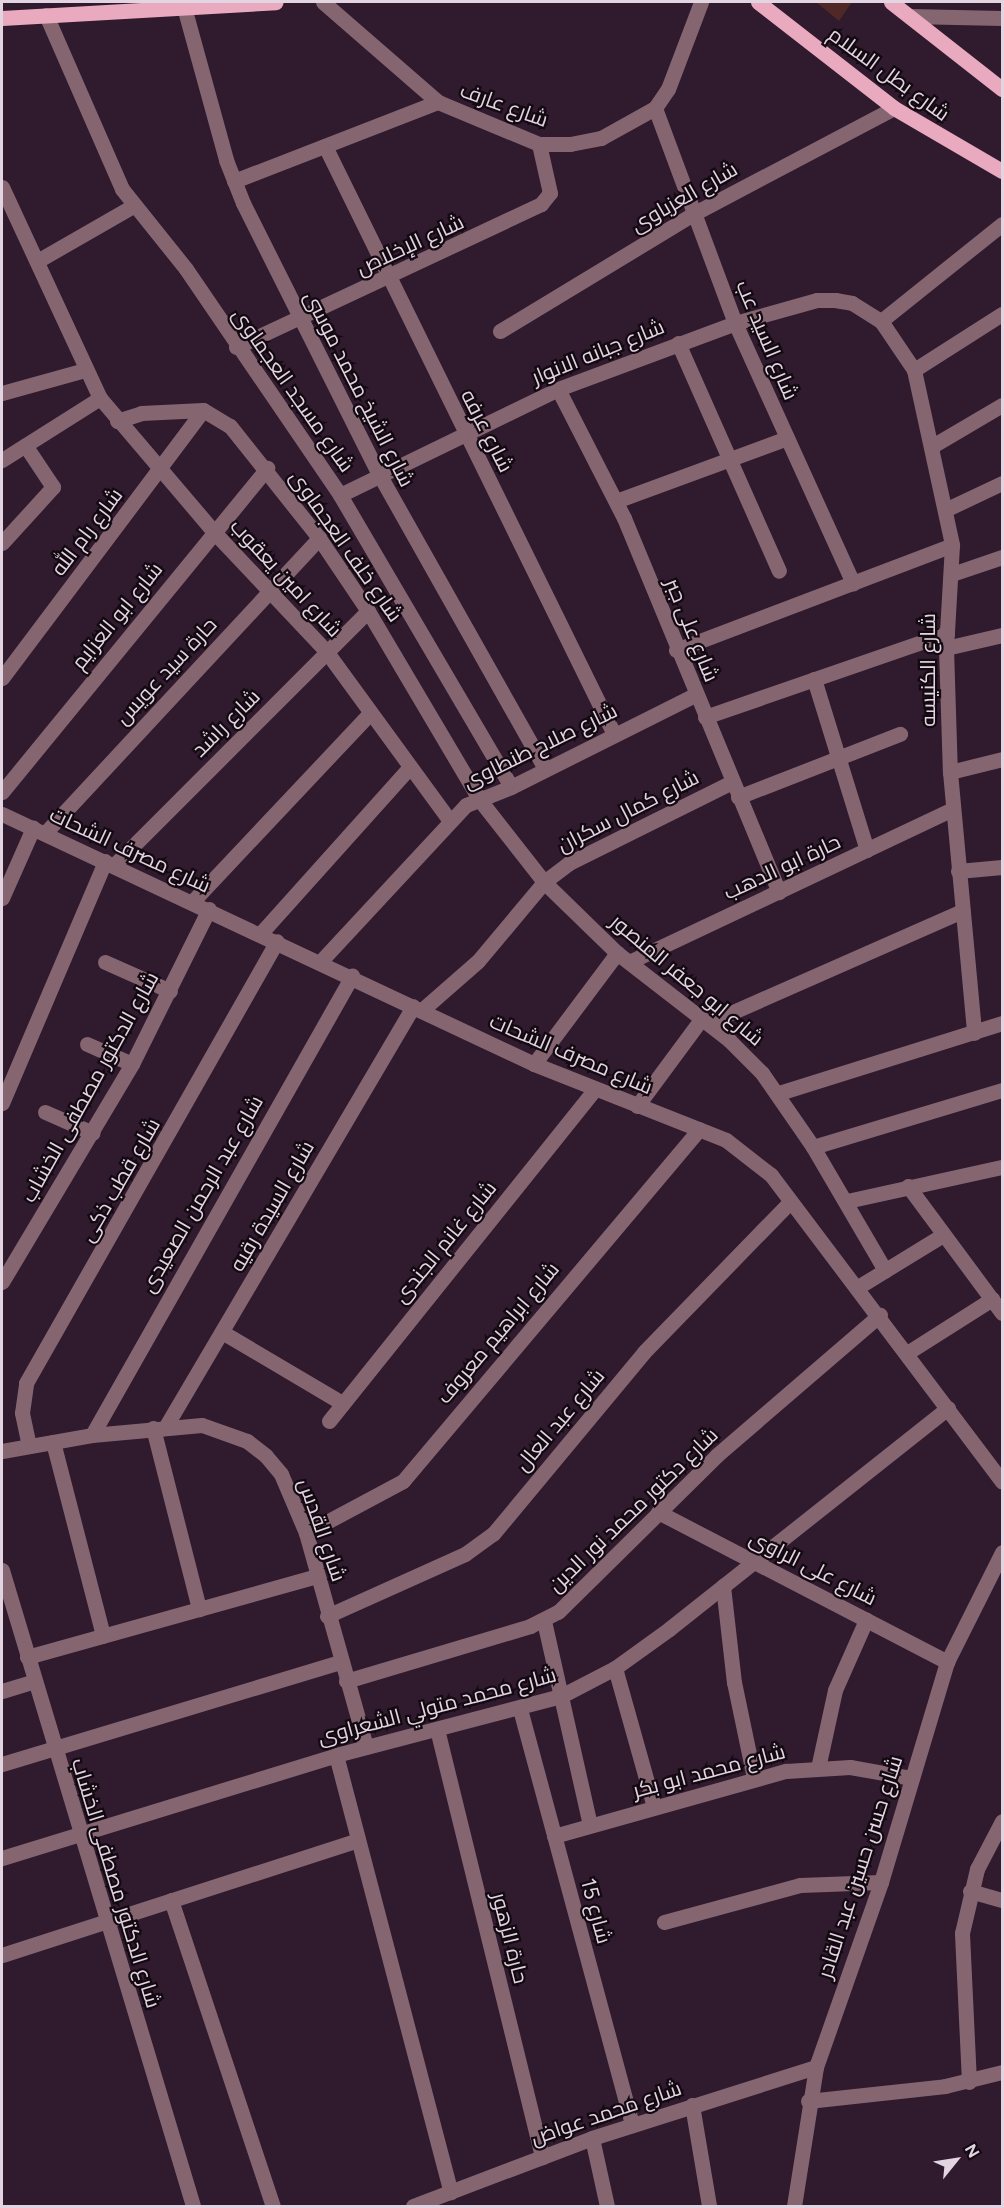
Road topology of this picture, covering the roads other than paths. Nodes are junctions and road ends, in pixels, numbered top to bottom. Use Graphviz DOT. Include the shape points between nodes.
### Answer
graph roads {
  1 [pos="276,2"];
  2 [pos="323,2"];
  3 [pos="701,2"];
  4 [pos="758,2"];
  5 [pos="891,2"];
  6 [pos="184,7"];
  7 [pos="46,15"];
  8 [pos="909,16"];
  9 [pos="2,18"];
  10 [pos="1002,18"];
  11 [pos="1002,89"];
  12 [pos="438,102"];
  13 [pos="655,108"];
  14 [pos="894,108"];
  15 [pos="539,144"];
  16 [pos="324,146"];
  17 [pos="1002,171"];
  18 [pos="234,181"];
  19 [pos="2,187"];
  20 [pos="133,206"];
  21 [pos="693,214"];
  22 [pos="1002,224"];
  23 [pos="39,260"];
  24 [pos="388,280"];
  25 [pos="1002,314"];
  26 [pos="299,319"];
  27 [pos="881,321"];
  28 [pos="735,323"];
  29 [pos="500,331"];
  30 [pos="678,343"];
  31 [pos="236,347"];
  32 [pos="85,370"];
  33 [pos="914,370"];
  34 [pos="558,389"];
  35 [pos="2,393"];
  36 [pos="100,398"];
  37 [pos="1002,405"];
  38 [pos="203,410"];
  39 [pos="117,421"];
  40 [pos="463,432"];
  41 [pos="787,438"];
  42 [pos="25,445"];
  43 [pos="934,445"];
  44 [pos="730,459"];
  45 [pos="2,460"];
  46 [pos="267,468"];
  47 [pos="161,470"];
  48 [pos="379,474"];
  49 [pos="1002,483"];
  50 [pos="340,495"];
  51 [pos="616,501"];
  52 [pos="947,509"];
  53 [pos="213,531"];
  54 [pos="319,538"];
  55 [pos="2,543"];
  56 [pos="952,545"];
  57 [pos="1002,557"];
  58 [pos="779,571"];
  59 [pos="952,574"];
  60 [pos="853,583"];
  61 [pos="272,588"];
  62 [pos="368,611"];
  63 [pos="947,633"];
  64 [pos="1002,635"];
  65 [pos="946,648"];
  66 [pos="676,650"];
  67 [pos="326,651"];
  68 [pos="2,678"];
  69 [pos="814,679"];
  70 [pos="695,695"];
  71 [pos="370,712"];
  72 [pos="705,717"];
  73 [pos="614,734"];
  74 [pos="900,734"];
  75 [pos="839,758"];
  76 [pos="1002,759"];
  77 [pos="410,767"];
  78 [pos="545,769"];
  79 [pos="950,772"];
  80 [pos="732,782"];
  81 [pos="511,788"];
  82 [pos="2,792"];
  83 [pos="738,797"];
  84 [pos="479,799"];
  85 [pos="953,809"];
  86 [pos="2,814"];
  87 [pos="450,821"];
  88 [pos="39,831"];
  89 [pos="867,850"];
  90 [pos="110,863"];
  91 [pos="1002,867"];
  92 [pos="958,871"];
  93 [pos="544,882"];
  94 [pos="779,892"];
  95 [pos="2,898"];
  96 [pos="193,901"];
  97 [pos="208,909"];
  98 [pos="962,911"];
  99 [pos="261,933"];
  100 [pos="278,940"];
  101 [pos="623,958"];
  102 [pos="105,962"];
  103 [pos="321,962"];
  104 [pos="352,976"];
  105 [pos="170,991"];
  106 [pos="417,1008"];
  107 [pos="705,1020"];
  108 [pos="1002,1023"];
  109 [pos="974,1033"];
  110 [pos="87,1044"];
  111 [pos="132,1064"];
  112 [pos="534,1064"];
  113 [pos="595,1089"];
  114 [pos="1002,1090"];
  115 [pos="778,1093"];
  116 [pos="2,1103"];
  117 [pos="637,1106"];
  118 [pos="45,1112"];
  119 [pos="699,1129"];
  120 [pos="93,1133"];
  121 [pos="813,1147"];
  122 [pos="1002,1167"];
  123 [pos="908,1186"];
  124 [pos="790,1202"];
  125 [pos="847,1202"];
  126 [pos="943,1235"];
  127 [pos="885,1270"];
  128 [pos="2,1282"];
  129 [pos="858,1287"];
  130 [pos="992,1299"];
  131 [pos="1002,1313"];
  132 [pos="880,1315"];
  133 [pos="222,1332"];
  134 [pos="907,1353"];
  135 [pos="342,1404"];
  136 [pos="948,1408"];
  137 [pos="329,1421"];
  138 [pos="160,1427"];
  139 [pos="92,1435"];
  140 [pos="53,1442"];
  141 [pos="28,1446"];
  142 [pos="2,1451"];
  143 [pos="1002,1482"];
  144 [pos="658,1512"];
  145 [pos="306,1533"];
  146 [pos="1002,1552"];
  147 [pos="751,1560"];
  148 [pos="2,1570"];
  149 [pos="317,1576"];
  150 [pos="723,1586"];
  151 [pos="199,1609"];
  152 [pos="327,1616"];
  153 [pos="866,1620"];
  154 [pos="544,1621"];
  155 [pos="17,1624"];
  156 [pos="2,1629"];
  157 [pos="103,1636"];
  158 [pos="27,1657"];
  159 [pos="340,1662"];
  160 [pos="947,1662"];
  161 [pos="615,1668"];
  162 [pos="34,1681"];
  163 [pos="346,1682"];
  164 [pos="2,1691"];
  165 [pos="561,1696"];
  166 [pos="520,1709"];
  167 [pos="437,1730"];
  168 [pos="53,1747"];
  169 [pos="366,1747"];
  170 [pos="336,1755"];
  171 [pos="2,1764"];
  172 [pos="818,1768"];
  173 [pos="754,1778"];
  174 [pos="912,1778"];
  175 [pos="654,1807"];
  176 [pos="1002,1821"];
  177 [pos="590,1825"];
  178 [pos="78,1833"];
  179 [pos="554,1836"];
  180 [pos="358,1840"];
  181 [pos="2,1858"];
  182 [pos="880,1882"];
  183 [pos="970,1890"];
  184 [pos="171,1900"];
  185 [pos="1002,1900"];
  186 [pos="105,1922"];
  187 [pos="664,1922"];
  188 [pos="2,1955"];
  189 [pos="816,2067"];
  190 [pos="1002,2072"];
  191 [pos="969,2082"];
  192 [pos="808,2101"];
  193 [pos="692,2105"];
  194 [pos="632,2125"];
  195 [pos="592,2138"];
  196 [pos="542,2157"];
  197 [pos="451,2192"];
  198 [pos="193,2206"];
  199 [pos="273,2206"];
  200 [pos="413,2206"];
  201 [pos="607,2206"];
  202 [pos="709,2206"];
  203 [pos="794,2206"];
  1 -- 6 [label="main road"];
  2 -- 12 [label="street, شارع عارف"];
  3 -- 13 [label="street, شارع عارف" via="668,89"];
  4 -- 14 [label="main road, شارع بطل السلام"];
  5 -- 8 [label="main road"];
  6 -- 7 [label="main road"];
  6 -- 18 [label="street, شارع الشيخ محمد موسى"];
  7 -- 9 [label="main road"];
  7 -- 20 [label="street, شارع مسجد العجماوى" via="111,165"];
  8 -- 10 [label="street"];
  8 -- 11 [label="main road"];
  12 -- 15 [label="street, شارع عارف"];
  12 -- 16 [label="street"];
  13 -- 15 [label="street, شارع عارف" via="601,138"];
  13 -- 21 [label="street, شارع السيد عب"];
  14 -- 17 [label="main road, شارع بطل السلام"];
  14 -- 21 [label="street, شارع العزباوى"];
  15 -- 24 [label="street, شارع الإخلاص" via="550,193 541,204"];
  16 -- 18 [label="street"];
  16 -- 24 [label="street, شارع عرفه"];
  18 -- 26 [label="street, شارع الشيخ محمد موسى"];
  19 -- 23 [label="street, شارع امين يعقوب"];
  20 -- 23 [label="street"];
  20 -- 31 [label="street, شارع مسجد العجماوى" via="186,269"];
  21 -- 28 [label="street, شارع السيد عب"];
  21 -- 29 [label="street, شارع العزباوى"];
  22 -- 27 [label="street"];
  23 -- 32 [label="street, شارع امين يعقوب"];
  24 -- 26 [label="street, شارع الإخلاص"];
  24 -- 40 [label="street, شارع عرفه"];
  25 -- 33 [label="street"];
  26 -- 31 [label="street, شارع الإخلاص"];
  26 -- 48 [label="street, شارع الشيخ محمد موسى"];
  27 -- 28 [label="street, شارع جبانه الانوار" via="859,307 817,300"];
  27 -- 33 [label="street, شارع الكنيسه"];
  28 -- 30 [label="street, شارع جبانه الانوار"];
  28 -- 41 [label="street, شارع السيد عب"];
  30 -- 34 [label="street, شارع جبانه الانوار"];
  30 -- 44 [label="street"];
  31 -- 50 [label="street, شارع مسجد العجماوى"];
  32 -- 35 [label="street"];
  32 -- 36 [label="street, شارع امين يعقوب"];
  33 -- 43 [label="street, شارع الكنيسه"];
  34 -- 40 [label="street, شارع جبانه الانوار"];
  34 -- 51 [label="street, شارع على جبر"];
  36 -- 39 [label="street, شارع امين يعقوب"];
  36 -- 42 [label="street"];
  37 -- 43 [label="street"];
  38 -- 39 [label="street" via="141,413"];
  38 -- 46 [label="street, شارع خلف العجماوى" via="230,426"];
  38 -- 47 [label="street, شارع رام الله"];
  39 -- 47 [label="street, شارع امين يعقوب"];
  40 -- 48 [label="street, شارع جبانه الانوار"];
  40 -- 73 [label="street, شارع عرفه"];
  41 -- 44 [label="street"];
  41 -- 60 [label="street, شارع السيد عب"];
  42 -- 45 [label="street"];
  42 -- 55 [label="street" via="53,487"];
  43 -- 52 [label="street, شارع الكنيسه"];
  44 -- 51 [label="street"];
  44 -- 58 [label="street"];
  46 -- 53 [label="street, شارع ابو العزايم"];
  46 -- 54 [label="street, شارع خلف العجماوى"];
  47 -- 53 [label="street, شارع امين يعقوب"];
  47 -- 68 [label="street, شارع رام الله"];
  48 -- 50 [label="street, شارع جبانه الانوار"];
  48 -- 78 [label="street, شارع الشيخ محمد موسى"];
  49 -- 52 [label="street"];
  50 -- 81 [label="street, شارع مسجد العجماوى"];
  51 -- 66 [label="street, شارع على جبر"];
  52 -- 56 [label="street, شارع الكنيسه"];
  53 -- 61 [label="street, شارع امين يعقوب"];
  53 -- 82 [label="street, شارع ابو العزايم"];
  54 -- 61 [label="street, حارة سيد عويس"];
  54 -- 62 [label="street, شارع خلف العجماوى"];
  56 -- 59 [label="street, شارع الكنيسه"];
  56 -- 60 [label="street"];
  57 -- 59 [label="street"];
  59 -- 63 [label="street, شارع الكنيسه"];
  60 -- 66 [label="street"];
  61 -- 67 [label="street, شارع امين يعقوب"];
  61 -- 88 [label="street, حارة سيد عويس"];
  62 -- 67 [label="street, شارع راشد"];
  62 -- 84 [label="street, شارع خلف العجماوى"];
  63 -- 65 [label="street, شارع الكنيسه"];
  63 -- 69 [label="street"];
  64 -- 65 [label="street"];
  65 -- 79 [label="street, شارع الكنيسه"];
  66 -- 70 [label="street, شارع على جبر"];
  67 -- 71 [label="street, شارع امين يعقوب"];
  67 -- 90 [label="street, شارع راشد"];
  69 -- 72 [label="street"];
  69 -- 75 [label="street"];
  70 -- 72 [label="street, شارع على جبر"];
  70 -- 73 [label="street, شارع صلاح طنطاوى"];
  71 -- 77 [label="street, شارع امين يعقوب"];
  71 -- 96 [label="street"];
  72 -- 80 [label="street, شارع على جبر"];
  73 -- 78 [label="street, شارع صلاح طنطاوى"];
  74 -- 75 [label="street"];
  75 -- 83 [label="street"];
  75 -- 89 [label="street"];
  76 -- 79 [label="street"];
  77 -- 87 [label="street, شارع امين يعقوب"];
  77 -- 99 [label="street"];
  78 -- 81 [label="street, شارع صلاح طنطاوى"];
  79 -- 85 [label="street, شارع الكنيسه"];
  80 -- 83 [label="street, شارع على جبر"];
  80 -- 93 [label="street, شارع كمال سكران" via="582,855"];
  81 -- 84 [label="street, شارع صلاح طنطاوى"];
  83 -- 94 [label="street, شارع على جبر"];
  84 -- 87 [label="street, شارع صلاح طنطاوى"];
  84 -- 93 [label="street, شارع ابو جعفر المنصور"];
  85 -- 89 [label="street, حارة ابو الدهب"];
  85 -- 92 [label="street, شارع الكنيسه"];
  86 -- 88 [label="street, شارع مصرف الشحات"];
  87 -- 103 [label="street, شارع صلاح طنطاوى"];
  88 -- 90 [label="street, شارع مصرف الشحات"];
  88 -- 95 [label="street, حارة سيد عويس"];
  89 -- 94 [label="street, حارة ابو الدهب"];
  90 -- 96 [label="street, شارع مصرف الشحات"];
  90 -- 116 [label="street"];
  91 -- 92 [label="street"];
  92 -- 98 [label="street, شارع الكنيسه"];
  93 -- 101 [label="street, شارع ابو جعفر المنصور"];
  93 -- 106 [label="street, شارع كمال سكران" via="478,961"];
  94 -- 101 [label="street, حارة ابو الدهب"];
  96 -- 97 [label="street, شارع مصرف الشحات"];
  97 -- 99 [label="street, شارع مصرف الشحات"];
  97 -- 105 [label="street, شارع الدكتور مصطفى الخشاب"];
  98 -- 107 [label="street"];
  98 -- 109 [label="street, شارع الكنيسه"];
  99 -- 100 [label="street, شارع مصرف الشحات"];
  100 -- 103 [label="street, شارع مصرف الشحات"];
  100 -- 141 [label="street, شارع قطب ذكى" via="26,1383 22,1413"];
  101 -- 107 [label="street, شارع ابو جعفر المنصور"];
  101 -- 112 [label="street"];
  102 -- 105 [label="street"];
  103 -- 104 [label="street, شارع مصرف الشحات"];
  104 -- 106 [label="street, شارع مصرف الشحات"];
  104 -- 139 [label="street, شارع عبد الرحمن الصعيدى"];
  105 -- 111 [label="street, شارع الدكتور مصطفى الخشاب"];
  106 -- 112 [label="street, شارع مصرف الشحات"];
  106 -- 133 [label="street, شارع السيدة رقيه"];
  107 -- 115 [label="street, شارع ابو جعفر المنصور" via="747,1056"];
  107 -- 117 [label="street"];
  108 -- 109 [label="street"];
  109 -- 115 [label="street"];
  110 -- 111 [label="street"];
  111 -- 120 [label="street, شارع الدكتور مصطفى الخشاب"];
  112 -- 113 [label="street, شارع مصرف الشحات"];
  113 -- 117 [label="street, شارع مصرف الشحات"];
  113 -- 135 [label="street, شارع غانم الجندى"];
  114 -- 121 [label="street"];
  115 -- 121 [label="street, شارع ابو جعفر المنصور"];
  117 -- 119 [label="street, شارع مصرف الشحات"];
  118 -- 120 [label="street"];
  119 -- 124 [label="street, شارع مصرف الشحات" via="751,1157"];
  119 -- 145 [label="street, شارع ابراهيم معروف" via="404,1481"];
  120 -- 128 [label="street, شارع الدكتور مصطفى الخشاب"];
  121 -- 125 [label="street, شارع ابو جعفر المنصور"];
  122 -- 123 [label="street"];
  123 -- 125 [label="street"];
  123 -- 126 [label="street"];
  124 -- 129 [label="street, شارع مصرف الشحات"];
  124 -- 152 [label="street, شارع عبد العال" via="644,1352 493,1534 465,1554"];
  125 -- 127 [label="street, شارع ابو جعفر المنصور"];
  126 -- 127 [label="street"];
  126 -- 130 [label="street"];
  127 -- 129 [label="street"];
  129 -- 132 [label="street, شارع مصرف الشحات"];
  130 -- 131 [label="street"];
  130 -- 134 [label="street"];
  132 -- 134 [label="street, شارع مصرف الشحات"];
  132 -- 144 [label="street, شارع دكتور محمد نور الدين" via="776,1401"];
  133 -- 135 [label="street"];
  133 -- 138 [label="street, شارع السيدة رقيه"];
  134 -- 136 [label="street, شارع مصرف الشحات"];
  135 -- 137 [label="street, شارع غانم الجندى"];
  136 -- 143 [label="street, شارع مصرف الشحات"];
  136 -- 147 [label="street, شارع محمد متولي الشعراوى"];
  138 -- 139 [label="street, شارع القدس"];
  138 -- 145 [label="street, شارع القدس" via="202,1425 247,1441 281,1474"];
  138 -- 151 [label="street"];
  139 -- 140 [label="street, شارع القدس"];
  140 -- 141 [label="street, شارع القدس"];
  140 -- 157 [label="street"];
  141 -- 142 [label="street, شارع القدس"];
  144 -- 147 [label="street, شارع على الراوى"];
  144 -- 154 [label="street, شارع دكتور محمد نور الدين" via="570,1603"];
  145 -- 149 [label="street, شارع القدس"];
  146 -- 160 [label="street, شارع حسن حسين عبد القادر"];
  147 -- 150 [label="street, شارع محمد متولي الشعراوى"];
  147 -- 153 [label="street, شارع على الراوى"];
  148 -- 155 [label="street, شارع الدكتور مصطفى الخشاب"];
  149 -- 151 [label="street"];
  149 -- 152 [label="street, شارع القدس"];
  150 -- 161 [label="street, شارع محمد متولي الشعراوى"];
  150 -- 173 [label="street" via="734,1682"];
  151 -- 157 [label="street"];
  152 -- 159 [label="street, شارع القدس"];
  153 -- 160 [label="street, شارع على الراوى"];
  153 -- 172 [label="street" via="835,1690"];
  154 -- 163 [label="street, شارع دكتور محمد نور الدين"];
  154 -- 165 [label="street"];
  155 -- 156 [label="street"];
  155 -- 158 [label="street, شارع الدكتور مصطفى الخشاب"];
  157 -- 158 [label="street"];
  158 -- 162 [label="street, شارع الدكتور مصطفى الخشاب"];
  159 -- 163 [label="street, شارع القدس"];
  159 -- 168 [label="street"];
  160 -- 174 [label="street, شارع حسن حسين عبد القادر"];
  161 -- 165 [label="street, شارع محمد متولي الشعراوى"];
  161 -- 175 [label="street"];
  162 -- 164 [label="street"];
  162 -- 168 [label="street, شارع الدكتور مصطفى الخشاب"];
  163 -- 169 [label="street, شارع القدس"];
  165 -- 166 [label="street, شارع محمد متولي الشعراوى"];
  165 -- 177 [label="street"];
  166 -- 167 [label="street, شارع محمد متولي الشعراوى"];
  166 -- 179 [label="street, شارع 15"];
  167 -- 169 [label="street, شارع محمد متولي الشعراوى"];
  167 -- 196 [label="street, حارة الزهور"];
  168 -- 171 [label="street"];
  168 -- 178 [label="street, شارع الدكتور مصطفى الخشاب"];
  169 -- 170 [label="street, شارع محمد متولي الشعراوى"];
  170 -- 178 [label="street, شارع محمد متولي الشعراوى"];
  170 -- 180 [label="street"];
  172 -- 173 [label="street, شارع محمد ابو بكر"];
  172 -- 174 [label="street, شارع محمد ابو بكر"];
  173 -- 175 [label="street, شارع محمد ابو بكر"];
  174 -- 182 [label="street, شارع حسن حسين عبد القادر"];
  175 -- 177 [label="street, شارع محمد ابو بكر"];
  176 -- 183 [label="street"];
  177 -- 179 [label="street, شارع محمد ابو بكر"];
  178 -- 181 [label="street, شارع محمد متولي الشعراوى"];
  178 -- 186 [label="street, شارع الدكتور مصطفى الخشاب"];
  179 -- 194 [label="street, شارع 15"];
  180 -- 184 [label="street"];
  180 -- 197 [label="street"];
  182 -- 187 [label="street" via="800,1885"];
  182 -- 189 [label="street, شارع حسن حسين عبد القادر"];
  183 -- 185 [label="street"];
  183 -- 191 [label="street" via="961,1954"];
  184 -- 186 [label="street"];
  184 -- 199 [label="street"];
  186 -- 188 [label="street"];
  186 -- 198 [label="street, شارع الدكتور مصطفى الخشاب"];
  189 -- 192 [label="street, شارع حسن حسين عبد القادر"];
  189 -- 193 [label="street, شارع محمد عواض"];
  190 -- 191 [label="street"];
  191 -- 192 [label="street"];
  192 -- 203 [label="street, شارع حسن حسين عبد القادر"];
  193 -- 194 [label="street, شارع محمد عواض"];
  193 -- 202 [label="street"];
  194 -- 195 [label="street, شارع محمد عواض"];
  195 -- 196 [label="street, شارع محمد عواض"];
  195 -- 201 [label="street"];
  196 -- 197 [label="street, شارع محمد عواض"];
  197 -- 200 [label="street, شارع محمد عواض"];
}
